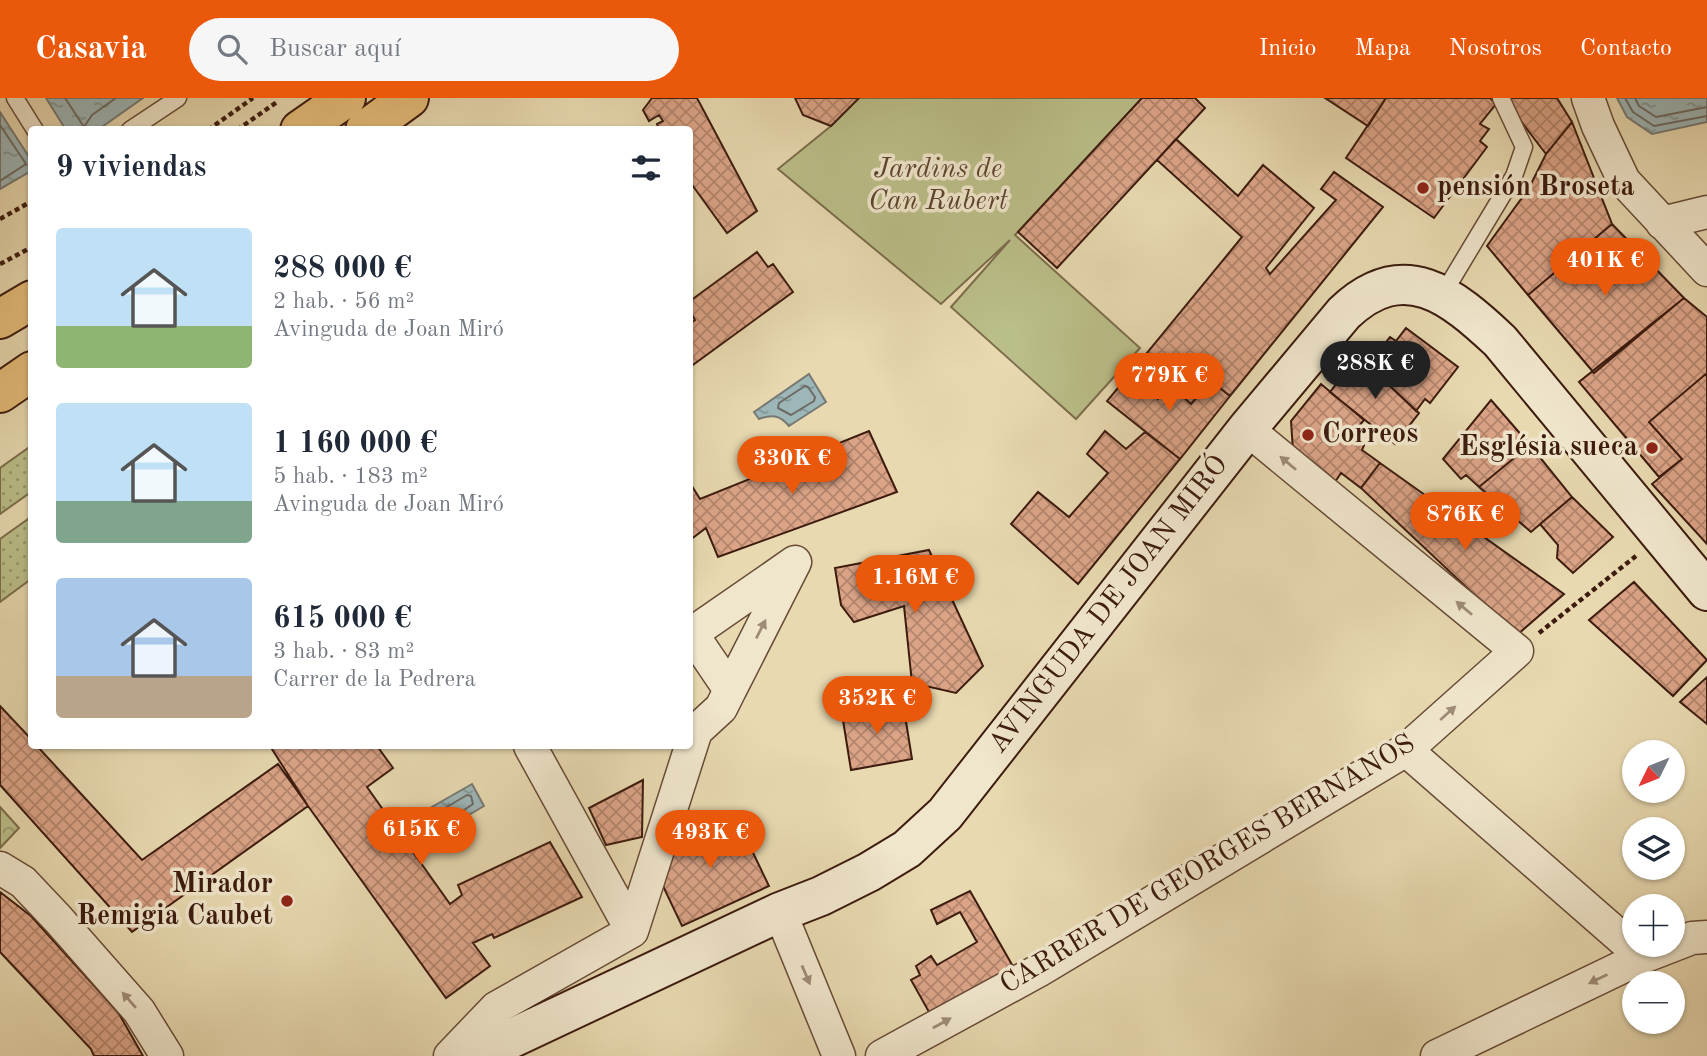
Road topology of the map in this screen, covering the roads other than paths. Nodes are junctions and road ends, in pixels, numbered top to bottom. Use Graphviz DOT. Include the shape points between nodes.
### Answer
graph roads {
  1 [pos="15,98"];
  2 [pos="178,98"];
  3 [pos="346,98"];
  4 [pos="409,98"];
  5 [pos="1501,98"];
  6 [pos="1588,98"];
  7 [pos="32,126"];
  8 [pos="136,126"];
  9 [pos="306,126"];
  10 [pos="370,126"];
  11 [pos="1707,212"];
  12 [pos="1662,223"];
  13 [pos="1707,270"];
  14 [pos="1443,294"];
  15 [pos="28,302"];
  16 [pos="0,319"];
  17 [pos="28,374"];
  18 [pos="0,393"];
  19 [pos="1247,429"];
  20 [pos="1707,591"];
  21 [pos="693,630"];
  22 [pos="693,636"];
  23 [pos="730,690"];
  24 [pos="693,740"];
  25 [pos="532,749"];
  26 [pos="690,749"];
  27 [pos="1406,750"];
  28 [pos="0,868"];
  29 [pos="780,912"];
  30 [pos="632,931"];
  31 [pos="1707,937"];
  32 [pos="1622,939"];
  33 [pos="1685,941"];
  34 [pos="1643,957"];
  35 [pos="485,1054"];
  36 [pos="167,1056"];
  37 [pos="450,1056"];
  38 [pos="839,1056"];
  39 [pos="882,1056"];
  40 [pos="1437,1056"];
  1 -- 7 [label="lane"];
  2 -- 8 [label="lane"];
  3 -- 9 [label="highway"];
  4 -- 10 [label="highway"];
  5 -- 14 [label="lane" via="1524,147 1514,176"];
  6 -- 12 [label="street" via="1625,181"];
  11 -- 12 [label="street"];
  12 -- 13 [label="street"];
  14 -- 19 [label="street, AVINGUDA DE JOAN MIRÓ" via="1418,286 1396,286 1354,303"];
  14 -- 20 [label="street, AVINGUDA DE JOAN MIRÓ" via="1500,341"];
  15 -- 16 [label="highway"];
  17 -- 18 [label="highway"];
  27 -- 19 [label="street, CARRER DE GEORGES BERNANOS, one-way" via="1517,652"];
  19 -- 29 [label="street, AVINGUDA DE JOAN MIRÓ" via="945,814 907,849 869,872"];
  23 -- 21 [label="street, one-way" via="795,562"];
  22 -- 23 [label="street"];
  23 -- 24 [label="street"];
  25 -- 30 [label="street"];
  26 -- 30 [label="street"];
  27 -- 32 [label="street"];
  39 -- 27 [label="street, CARRER DE GEORGES BERNANOS, one-way" via="1038,971"];
  36 -- 28 [label="street, one-way" via="139,1011 58,919 23,882"];
  29 -- 35 [label="street, AVINGUDA DE JOAN MIRÓ"];
  29 -- 38 [label="street, one-way"];
  30 -- 37 [label="street" via="496,1008"];
  31 -- 33 [label="street"];
  34 -- 40 [label="street, one-way"];
}
